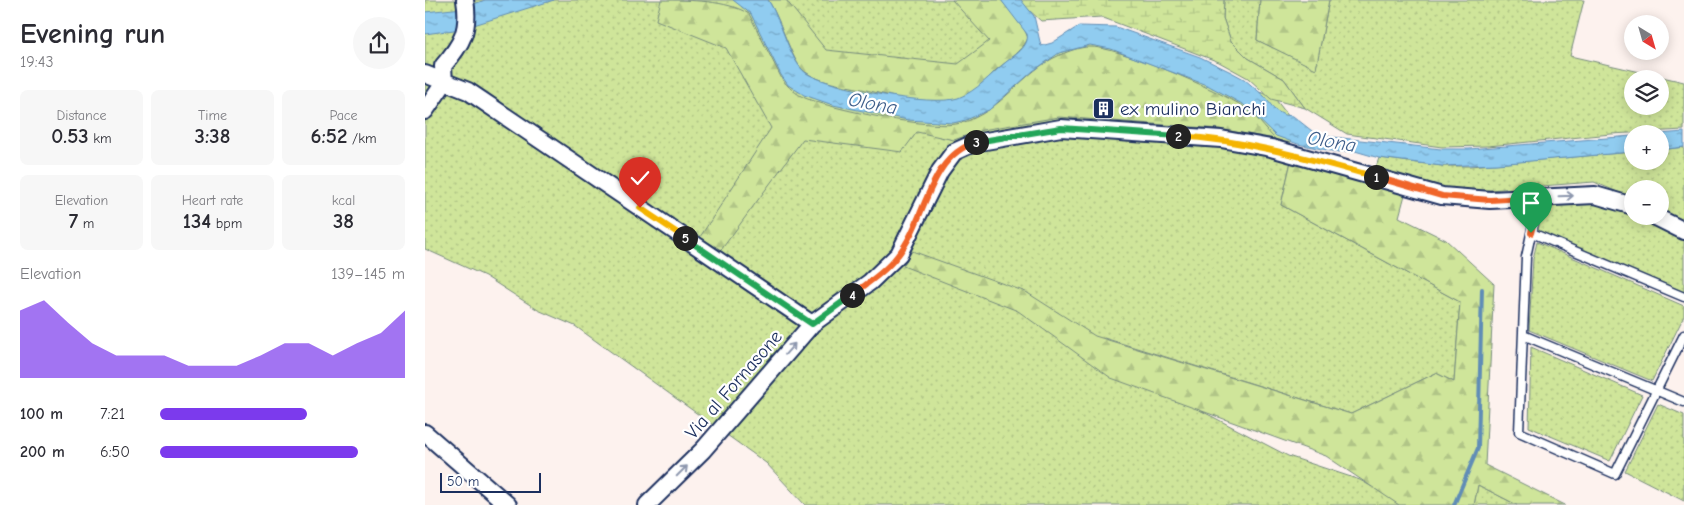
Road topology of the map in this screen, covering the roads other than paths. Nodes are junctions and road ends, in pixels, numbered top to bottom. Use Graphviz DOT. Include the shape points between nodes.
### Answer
graph roads {
  1 [pos="465,2"];
  2 [pos="425,74"];
  3 [pos="445,83"];
  4 [pos="425,111"];
  5 [pos="1539,197"];
  6 [pos="1624,203"];
  7 [pos="1669,224"];
  8 [pos="1684,231"];
  9 [pos="1531,233"];
  10 [pos="1684,297"];
  11 [pos="812,324"];
  12 [pos="1523,335"];
  13 [pos="1684,335"];
  14 [pos="1656,390"];
  15 [pos="1684,402"];
  16 [pos="425,433"];
  17 [pos="508,505"];
  18 [pos="647,505"];
  1 -- 3 [label="street" via="465,35 443,66"];
  2 -- 3 [label="street, Via al Fornasone"];
  3 -- 4 [label="street"];
  3 -- 11 [label="street, Via al Fornasone" via="469,91"];
  5 -- 6 [label="street, one-way" via="1595,195"];
  5 -- 9 [label="lane"];
  5 -- 11 [label="street" via="1490,200 1442,196 1271,148 1221,139 1061,128 975,142 955,152 940,171 899,254 870,282"];
  7 -- 8 [label="street"];
  9 -- 10 [label="lane"];
  9 -- 12 [label="lane" via="1526,257"];
  18 -- 11 [label="street, Via al Fornasone, one-way" via="703,450"];
  12 -- 14 [label="lane"];
  12 -- 14 [label="lane" via="1519,432 1615,474"];
  13 -- 14 [label="lane"];
  14 -- 15 [label="lane"];
  16 -- 17 [label="street"];
}
